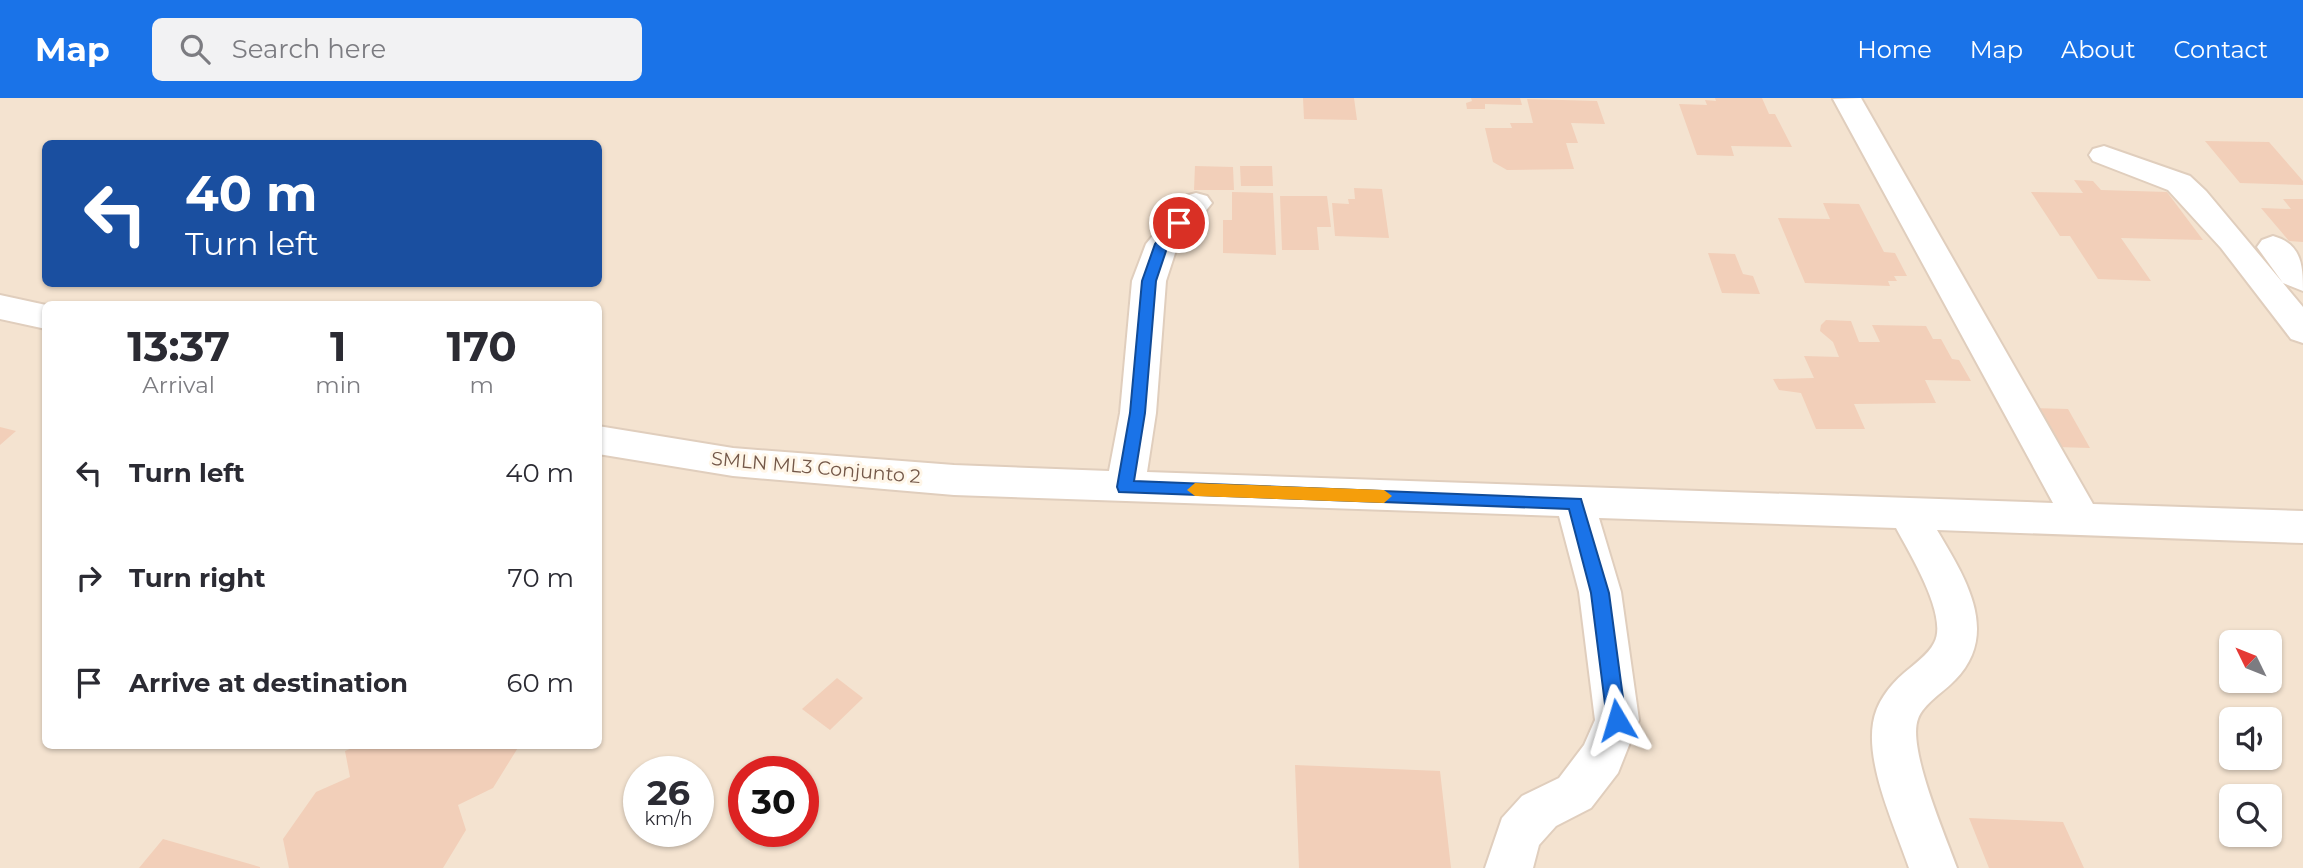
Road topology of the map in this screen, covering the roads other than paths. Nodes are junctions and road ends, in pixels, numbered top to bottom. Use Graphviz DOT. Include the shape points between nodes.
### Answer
graph roads {
  1 [pos="1847,99"];
  2 [pos="2104,155"];
  3 [pos="1196,203"];
  4 [pos="2273,247"];
  5 [pos="2303,280"];
  6 [pos="0,307"];
  7 [pos="42,316"];
  8 [pos="2303,331"];
  9 [pos="602,441"];
  10 [pos="1125,487"];
  11 [pos="1575,503"];
  12 [pos="1909,514"];
  13 [pos="2082,520"];
  14 [pos="2303,527"];
  15 [pos="1509,868"];
  16 [pos="1933,868"];
  1 -- 13 [label="street"];
  2 -- 8 [label="street" via="2179,183"];
  3 -- 10 [label="street" via="1162,244 1149,281 1138,413"];
  4 -- 5 [label="street"];
  6 -- 7 [label="street"];
  9 -- 10 [label="street, SMLN ML3 Conjunto 2" via="733,462"];
  10 -- 11 [label="street, SMLN ML3 Conjunto 2"];
  11 -- 12 [label="street, SMLN ML3 Conjunto 2"];
  11 -- 15 [label="street" via="1600,593 1617,720 1601,758 1575,793 1539,811 1518,834"];
  12 -- 13 [label="street, SMLN ML3 Conjunto 2"];
  12 -- 16 [label="street" via="1954,606 1958,629 1954,651 1904,699 1895,722 1895,752"];
  13 -- 14 [label="street, SMLN ML3 Conjunto 2"];
}
